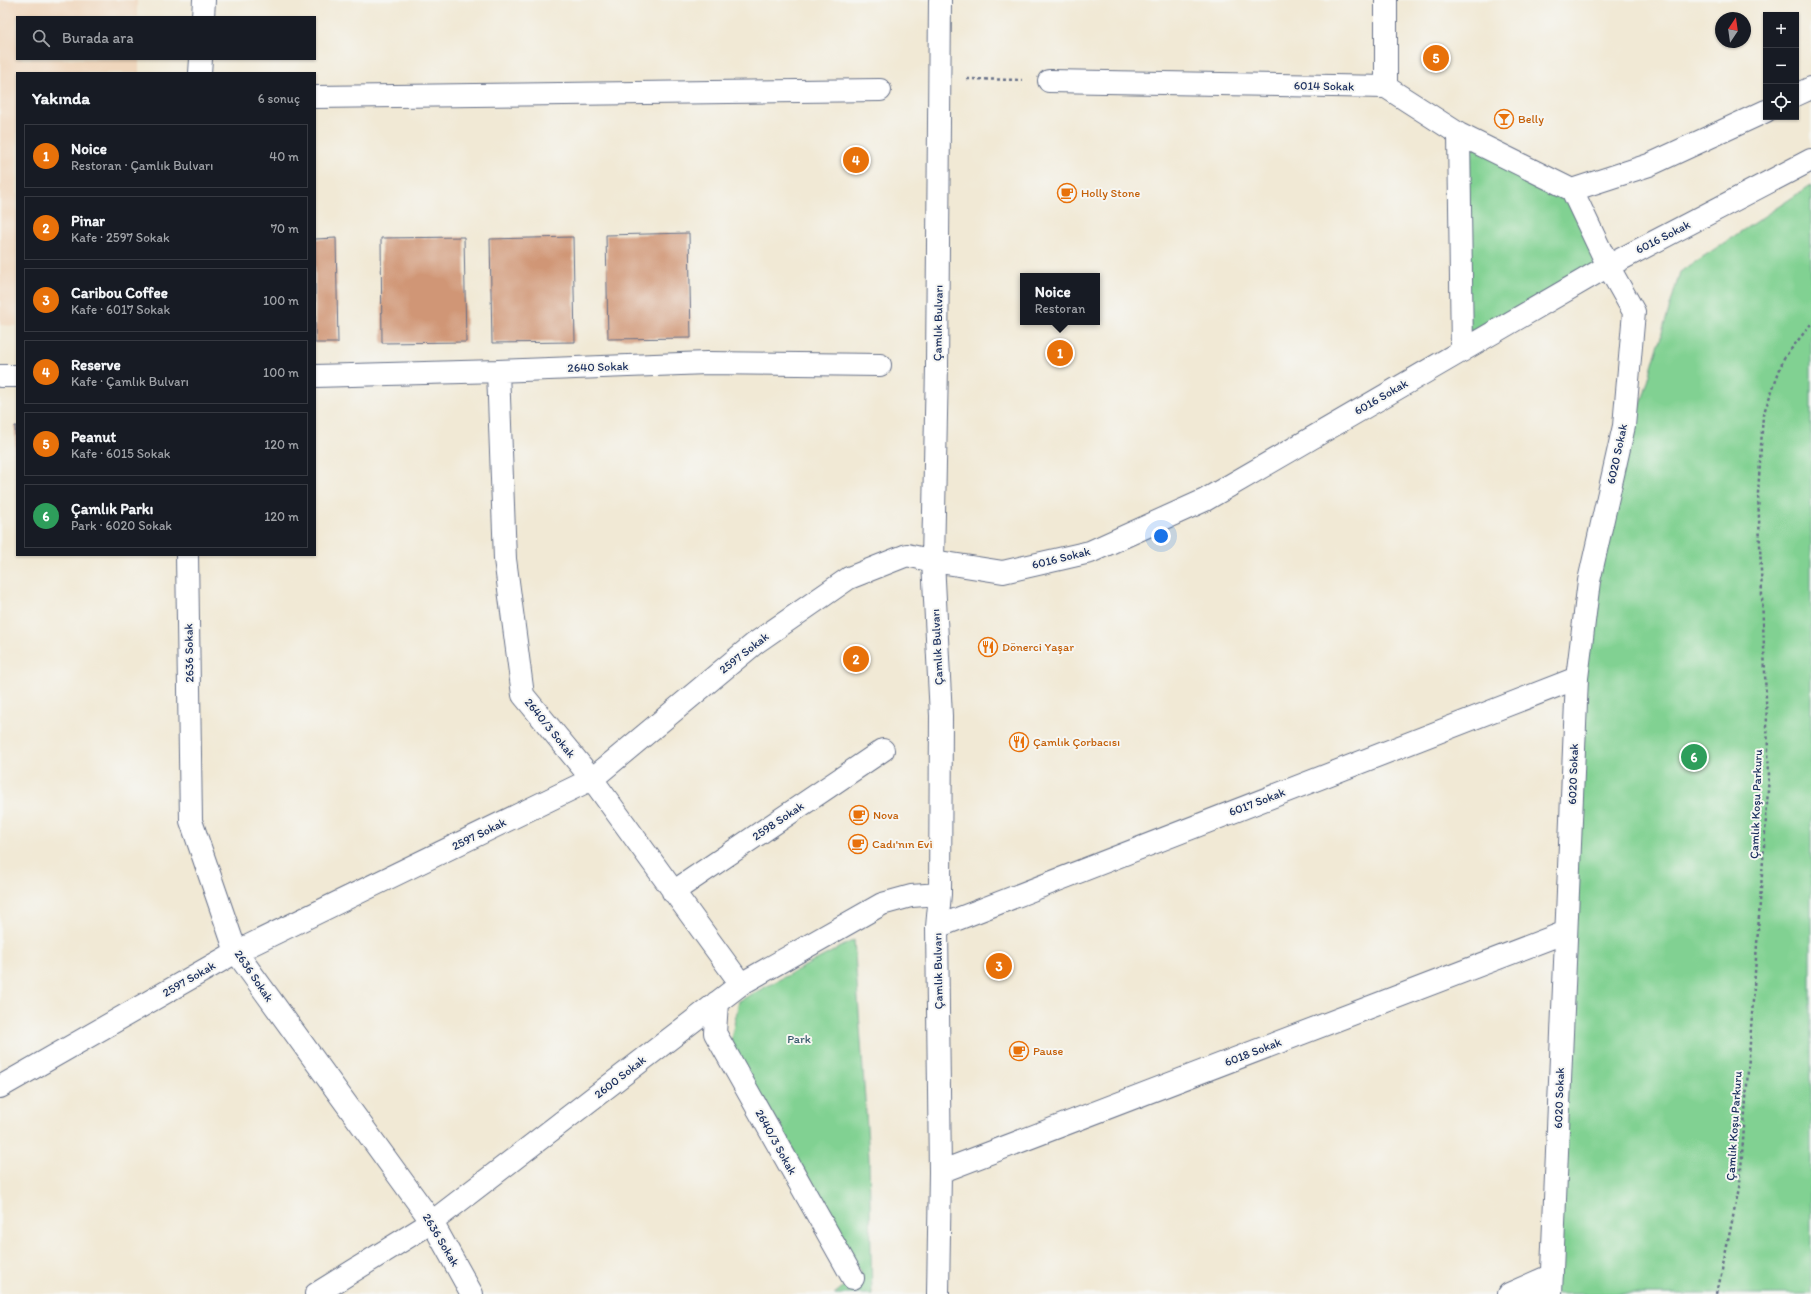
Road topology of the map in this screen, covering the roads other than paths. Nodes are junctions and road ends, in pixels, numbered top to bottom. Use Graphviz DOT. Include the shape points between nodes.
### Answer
graph roads {
  1 [pos="204,0"];
  2 [pos="940,0"];
  3 [pos="1386,0"];
  4 [pos="203,16"];
  5 [pos="201,60"];
  6 [pos="200,72"];
  7 [pos="1048,81"];
  8 [pos="1386,87"];
  9 [pos="1811,88"];
  10 [pos="880,90"];
  11 [pos="1799,94"];
  12 [pos="316,97"];
  13 [pos="1763,111"];
  14 [pos="1459,134"];
  15 [pos="1811,160"];
  16 [pos="1572,190"];
  17 [pos="1608,266"];
  18 [pos="1462,351"];
  19 [pos="880,365"];
  20 [pos="498,371"];
  21 [pos="0,376"];
  22 [pos="16,376"];
  23 [pos="316,376"];
  24 [pos="187,556"];
  25 [pos="932,561"];
  26 [pos="1577,678"];
  27 [pos="883,750"];
  28 [pos="592,779"];
  29 [pos="673,892"];
  30 [pos="940,894"];
  31 [pos="937,927"];
  32 [pos="1566,932"];
  33 [pos="236,952"];
  34 [pos="740,984"];
  35 [pos="717,1002"];
  36 [pos="0,1087"];
  37 [pos="940,1172"];
  38 [pos="432,1222"];
  39 [pos="853,1278"];
  40 [pos="1552,1285"];
  41 [pos="316,1294"];
  42 [pos="472,1294"];
  43 [pos="938,1294"];
  44 [pos="1509,1294"];
  1 -- 4 [label="street"];
  2 -- 25 [label="street, Çamlık Bulvarı" via="937,366"];
  3 -- 8 [label="street"];
  5 -- 6 [label="street"];
  7 -- 8 [label="street, 6014 Sokak"];
  8 -- 14 [label="street"];
  9 -- 11 [label="street"];
  10 -- 12 [label="street"];
  13 -- 16 [label="street" via="1650,165"];
  14 -- 16 [label="street"];
  14 -- 18 [label="street"];
  15 -- 17 [label="street, 6016 Sokak"];
  16 -- 17 [label="street, 6020 Sokak"];
  17 -- 18 [label="street, 6016 Sokak"];
  17 -- 26 [label="street, 6020 Sokak" via="1634,312 1624,426 1589,581"];
  18 -- 25 [label="street, 6016 Sokak" via="1205,500 1090,552 1003,572"];
  19 -- 20 [label="street, 2640 Sokak" via="707,363"];
  20 -- 23 [label="street, 2640 Sokak"];
  20 -- 28 [label="street, 2640/3 Sokak" via="505,559 523,695"];
  21 -- 22 [label="street"];
  24 -- 33 [label="street, 2636 Sokak" via="191,821"];
  25 -- 28 [label="street, 2597 Sokak" via="906,555 849,578 754,644"];
  25 -- 30 [label="street, Çamlık Bulvarı" via="941,716"];
  26 -- 31 [label="street, 6017 Sokak"];
  26 -- 32 [label="street, 6020 Sokak"];
  27 -- 29 [label="street, 2598 Sokak"];
  28 -- 29 [label="street, 2640/3 Sokak"];
  28 -- 33 [label="street, 2597 Sokak"];
  29 -- 34 [label="street, 2640/3 Sokak"];
  30 -- 31 [label="street, Çamlık Bulvarı"];
  30 -- 34 [label="street, 2600 Sokak" via="911,896 882,904"];
  31 -- 37 [label="street, Çamlık Bulvarı"];
  32 -- 37 [label="street, 6018 Sokak"];
  32 -- 40 [label="street, 6020 Sokak"];
  33 -- 36 [label="street, 2597 Sokak"];
  33 -- 38 [label="street, 2636 Sokak"];
  34 -- 35 [label="street, 2600 Sokak"];
  35 -- 38 [label="street, 2600 Sokak"];
  35 -- 39 [label="street, 2640/3 Sokak" via="715,1033"];
  37 -- 43 [label="street, Çamlık Bulvarı"];
  38 -- 41 [label="street, 2600 Sokak"];
  38 -- 42 [label="street, 2636 Sokak"];
  40 -- 44 [label="street"];
}
